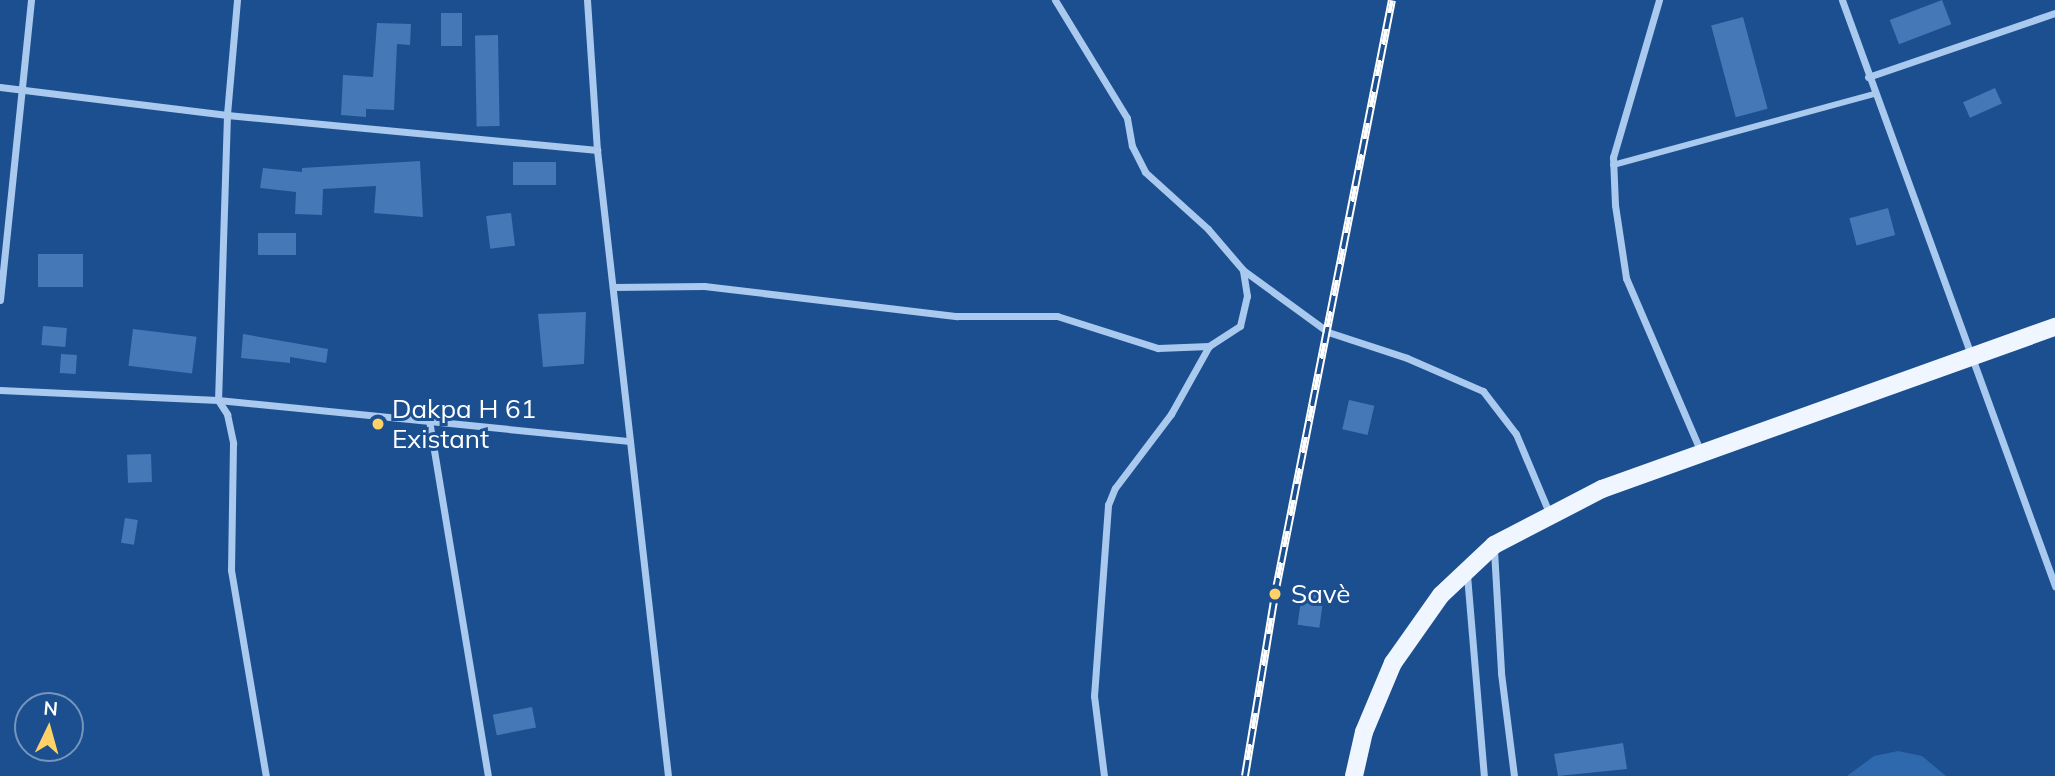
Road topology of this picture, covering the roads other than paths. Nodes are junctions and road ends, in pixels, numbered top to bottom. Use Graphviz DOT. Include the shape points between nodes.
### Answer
graph roads {
  1 [pos="31,0"];
  2 [pos="237,0"];
  3 [pos="587,0"];
  4 [pos="1055,0"];
  5 [pos="1659,0"];
  6 [pos="1842,0"];
  7 [pos="2055,13"];
  8 [pos="1868,77"];
  9 [pos="0,87"];
  10 [pos="20,90"];
  11 [pos="1874,94"];
  12 [pos="227,116"];
  13 [pos="597,150"];
  14 [pos="1613,165"];
  15 [pos="1243,270"];
  16 [pos="613,287"];
  17 [pos="0,300"];
  18 [pos="2055,327"];
  19 [pos="1209,346"];
  20 [pos="1969,357"];
  21 [pos="0,390"];
  22 [pos="218,400"];
  23 [pos="429,420"];
  24 [pos="630,441"];
  25 [pos="1701,454"];
  26 [pos="1550,515"];
  27 [pos="1494,545"];
  28 [pos="1466,571"];
  29 [pos="2055,586"];
  30 [pos="266,776"];
  31 [pos="488,776"];
  32 [pos="668,776"];
  33 [pos="1104,776"];
  34 [pos="1354,776"];
  35 [pos="1484,776"];
  36 [pos="1514,776"];
  1 -- 10 [label="street"];
  2 -- 12 [label="street"];
  3 -- 13 [label="street"];
  4 -- 15 [label="street" via="1127,118 1132,146 1145,172 1208,229"];
  5 -- 14 [label="street"];
  6 -- 8 [label="street"];
  7 -- 8 [label="street"];
  8 -- 11 [label="street"];
  9 -- 10 [label="street"];
  10 -- 12 [label="street"];
  10 -- 17 [label="street"];
  11 -- 14 [label="street"];
  11 -- 20 [label="street"];
  12 -- 13 [label="street"];
  12 -- 22 [label="street"];
  13 -- 16 [label="street"];
  14 -- 25 [label="street" via="1626,278"];
  15 -- 19 [label="street" via="1247,296 1240,326"];
  15 -- 26 [label="street" via="1328,332 1407,358 1483,391 1516,434"];
  16 -- 19 [label="street" via="704,286 957,316 1057,316 1158,348"];
  16 -- 24 [label="street"];
  18 -- 20 [label="main road"];
  19 -- 33 [label="street" via="1171,414 1115,488 1108,505 1094,696"];
  20 -- 25 [label="main road"];
  20 -- 29 [label="street"];
  21 -- 22 [label="street"];
  22 -- 23 [label="street"];
  22 -- 30 [label="street" via="227,414 233,443 231,570"];
  23 -- 24 [label="street"];
  23 -- 31 [label="street"];
  24 -- 32 [label="street"];
  25 -- 26 [label="main road" via="1577,500"];
  26 -- 27 [label="main road"];
  27 -- 28 [label="main road"];
  27 -- 36 [label="street" via="1501,673"];
  28 -- 34 [label="main road" via="1417,625 1394,663 1364,733"];
  28 -- 35 [label="street"];
}
